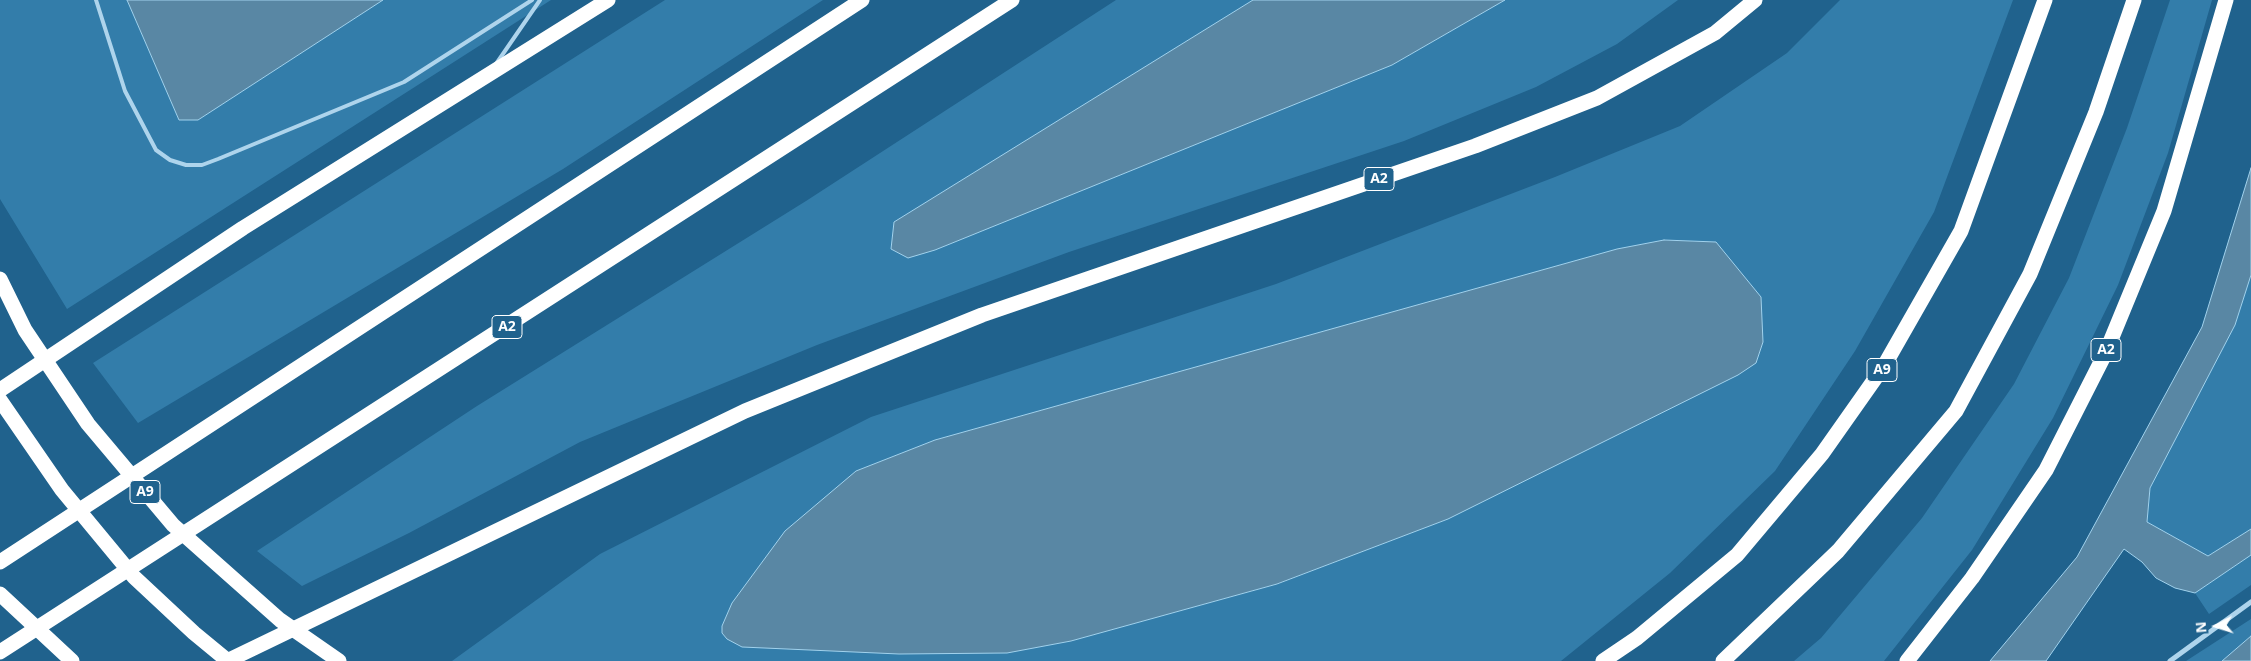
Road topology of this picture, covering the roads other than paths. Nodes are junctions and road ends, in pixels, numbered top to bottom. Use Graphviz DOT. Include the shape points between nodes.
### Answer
graph roads {
  1 [pos="96,0"];
  2 [pos="532,0"];
  3 [pos="540,0"];
  4 [pos="608,0"];
  5 [pos="862,0"];
  6 [pos="1012,0"];
  7 [pos="1755,0"];
  8 [pos="2045,0"];
  9 [pos="2134,0"];
  10 [pos="2226,0"];
  11 [pos="488,74"];
  12 [pos="0,279"];
  13 [pos="0,390"];
  14 [pos="0,400"];
  15 [pos="0,562"];
  16 [pos="0,594"];
  17 [pos="2251,602"];
  18 [pos="0,652"];
  19 [pos="72,661"];
  20 [pos="227,661"];
  21 [pos="339,661"];
  22 [pos="1603,661"];
  23 [pos="1723,661"];
  24 [pos="1907,661"];
  25 [pos="2170,661"];
  1 -- 2 [label="lane" via="125,91 156,150 170,160 202,165 404,82"];
  3 -- 11 [label="lane"];
  4 -- 11 [label="highway"];
  5 -- 15 [label="highway"];
  6 -- 18 [label="highway, A2"];
  7 -- 20 [label="highway, A2" via="1716,33 1597,98 1475,146 982,315 745,411"];
  8 -- 22 [label="highway, A9" via="1961,231 1884,366 1822,454 1737,556"];
  9 -- 23 [label="highway" via="2096,112 2030,274 1956,411 1838,551"];
  10 -- 24 [label="highway, A2" via="2164,211 2106,352 2046,470 1972,578"];
  11 -- 13 [label="highway" via="243,228"];
  12 -- 21 [label="highway, A9, bridge" via="25,330 88,424 173,525 280,620"];
  14 -- 20 [label="highway, bridge" via="62,490 134,577"];
  16 -- 19 [label="highway, bridge"];
  17 -- 25 [label="street"];
}
